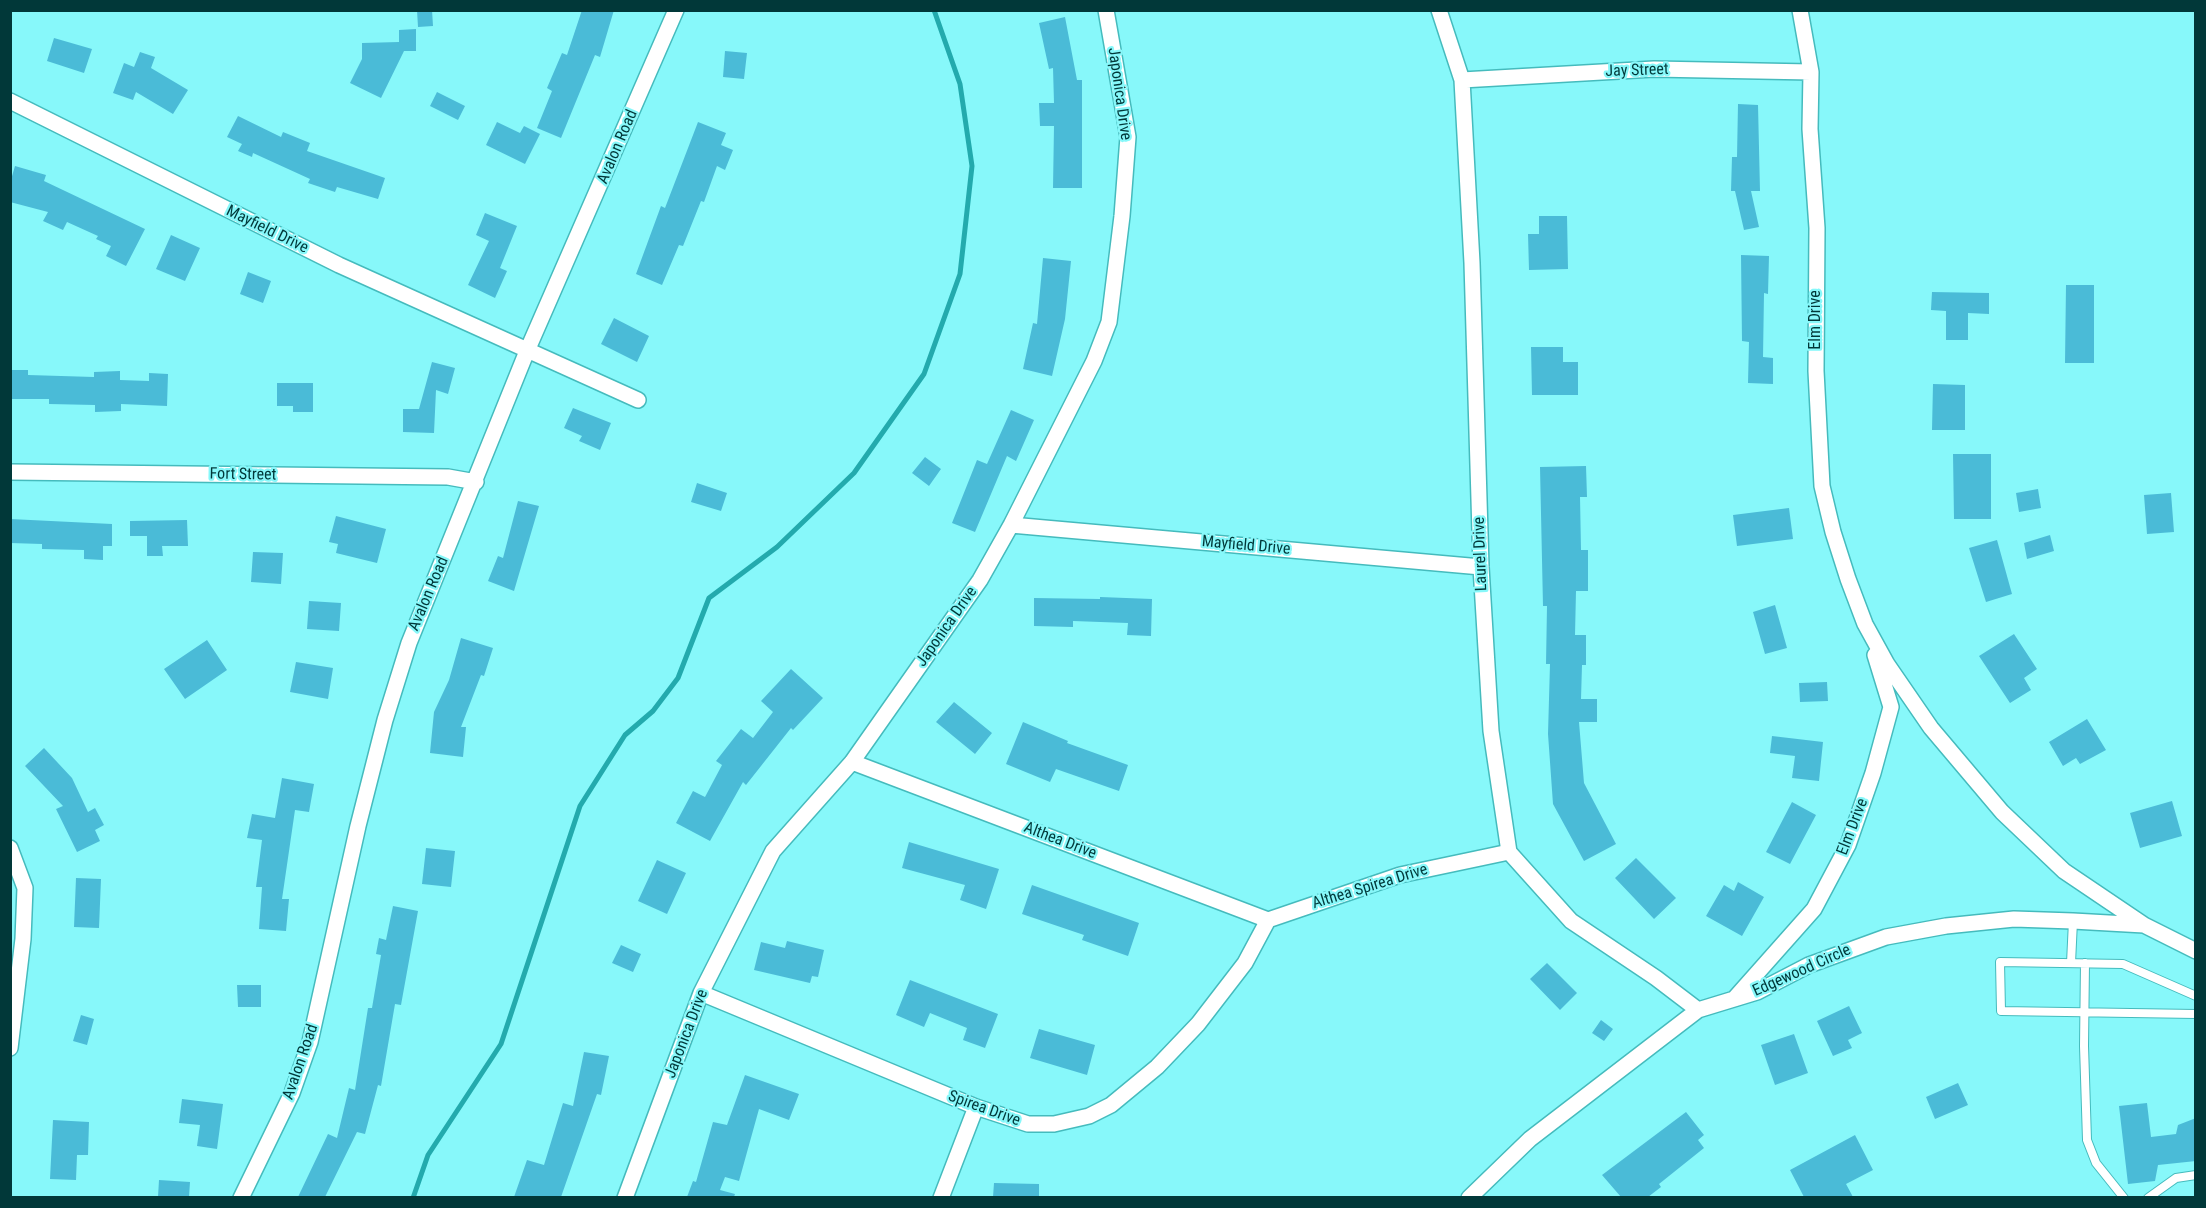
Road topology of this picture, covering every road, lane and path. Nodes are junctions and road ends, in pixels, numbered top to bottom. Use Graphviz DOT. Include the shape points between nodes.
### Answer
graph roads {
  1 [pos="676,10"];
  2 [pos="1106,10"];
  3 [pos="1439,10"];
  4 [pos="1800,10"];
  5 [pos="1811,72"];
  6 [pos="1462,80"];
  7 [pos="10,100"];
  8 [pos="527,351"];
  9 [pos="638,400"];
  10 [pos="10,472"];
  11 [pos="476,482"];
  12 [pos="1011,525"];
  13 [pos="1481,567"];
  14 [pos="1865,624"];
  15 [pos="852,762"];
  16 [pos="10,848"];
  17 [pos="1509,852"];
  18 [pos="1268,920"];
  19 [pos="2073,921"];
  20 [pos="2144,925"];
  21 [pos="2196,951"];
  22 [pos="2071,963"];
  23 [pos="2085,963"];
  24 [pos="701,993"];
  25 [pos="2196,996"];
  26 [pos="1733,1000"];
  27 [pos="1698,1010"];
  28 [pos="2084,1013"];
  29 [pos="2196,1014"];
  30 [pos="10,1048"];
  31 [pos="976,1107"];
  32 [pos="2196,1175"];
  33 [pos="241,1197"];
  34 [pos="625,1197"];
  35 [pos="940,1197"];
  36 [pos="1469,1197"];
  37 [pos="2124,1197"];
  38 [pos="2148,1197"];
  1 -- 8 [label="street, Avalon Road"];
  2 -- 12 [label="street, Japonica Drive" via="1128,137 1109,322 1094,362"];
  3 -- 6 [label="street, Laurel Drive"];
  4 -- 5 [label="street, Elm Drive"];
  5 -- 6 [label="street, Jay Street" via="1654,69"];
  5 -- 14 [label="street, Elm Drive" via="1822,486 1833,532"];
  6 -- 13 [label="street, Laurel Drive"];
  7 -- 8 [label="street, Mayfield Drive" via="339,265"];
  8 -- 9 [label="street, Mayfield Drive"];
  8 -- 11 [label="street, Avalon Road"];
  10 -- 11 [label="street, Fort Street" via="448,477"];
  11 -- 33 [label="street, Avalon Road" via="409,643 385,720 310,1042 292,1093"];
  12 -- 13 [label="street, Mayfield Drive"];
  12 -- 15 [label="street, Japonica Drive" via="980,580"];
  13 -- 17 [label="street, Laurel Drive" via="1491,731"];
  14 -- 20 [label="street, Elm Drive" via="1931,728 2002,812 2064,871"];
  14 -- 26 [label="street, Elm Drive" via="1891,707 1873,773 1851,835 1814,909"];
  15 -- 18 [label="street, Althea Drive"];
  15 -- 24 [label="street, Japonica Drive" via="772,851"];
  16 -- 30 [label="street" via="25,888"];
  17 -- 18 [label="street, Althea Spirea Drive" via="1400,874"];
  17 -- 27 [label="street" via="1571,921"];
  18 -- 31 [label="street, Spirea Drive" via="1245,963 1198,1024 1111,1105 1089,1116 1054,1124 1028,1124"];
  19 -- 20 [label="street, Edgewood Circle"];
  19 -- 22 [label="lane"];
  19 -- 26 [label="street, Edgewood Circle" via="2014,919 1886,937 1809,965"];
  20 -- 21 [label="street, Edgewood Circle"];
  22 -- 23 [label="lane"];
  22 -- 28 [label="lane" via="2000,962 2001,1011"];
  23 -- 25 [label="lane" via="2122,964"];
  23 -- 28 [label="lane"];
  24 -- 31 [label="street, Spirea Drive"];
  24 -- 34 [label="street, Japonica Drive"];
  26 -- 27 [label="street, Edgewood Circle"];
  27 -- 36 [label="street, Edgewood Circle" via="1530,1139"];
  28 -- 29 [label="lane"];
  28 -- 37 [label="lane" via="2087,1140 2096,1163"];
  31 -- 35 [label="street"];
  32 -- 38 [label="lane" via="2176,1178"];
}
